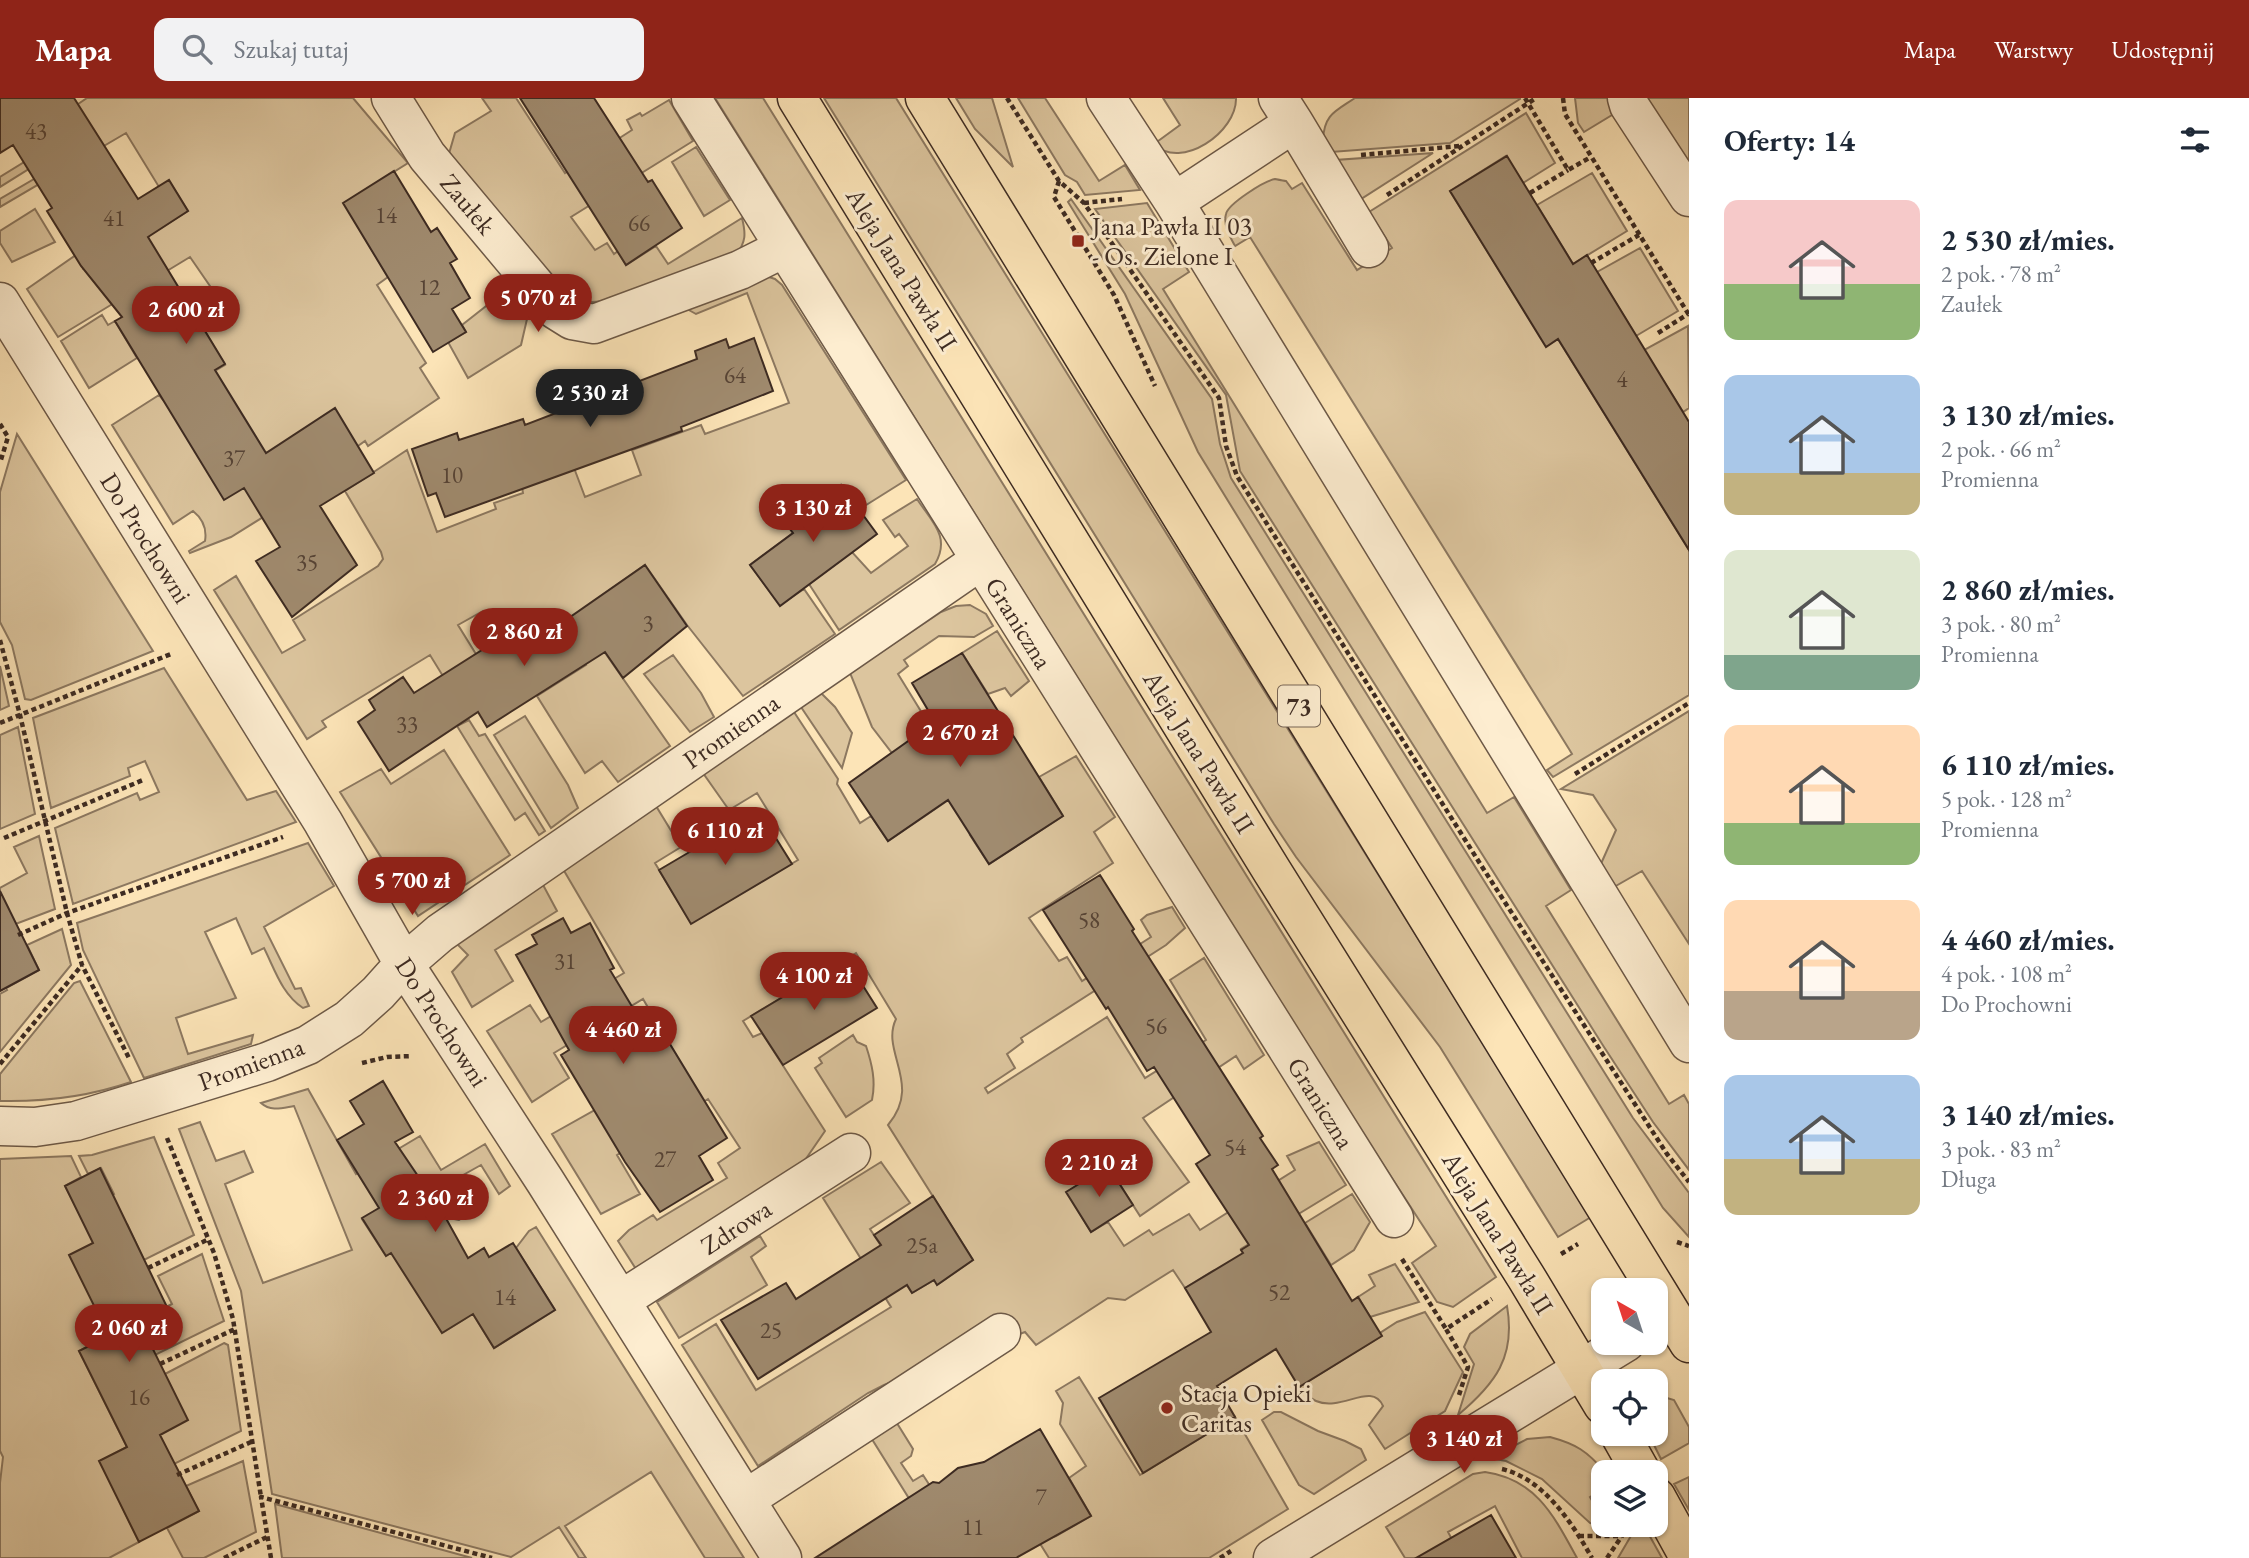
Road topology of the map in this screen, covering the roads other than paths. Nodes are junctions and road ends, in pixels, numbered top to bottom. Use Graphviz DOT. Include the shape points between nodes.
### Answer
graph roads {
  1 [pos="391,98"];
  2 [pos="691,98"];
  3 [pos="797,98"];
  4 [pos="925,98"];
  5 [pos="1106,98"];
  6 [pos="1627,98"];
  7 [pos="1286,110"];
  8 [pos="1689,197"];
  9 [pos="1174,202"];
  10 [pos="1360,233"];
  11 [pos="784,248"];
  12 [pos="0,302"];
  13 [pos="981,560"];
  14 [pos="404,964"];
  15 [pos="1689,1043"];
  16 [pos="0,1126"];
  17 [pos="851,1153"];
  18 [pos="1394,1218"];
  19 [pos="621,1300"];
  20 [pos="1676,1322"];
  21 [pos="1001,1334"];
  22 [pos="1604,1355"];
  23 [pos="1582,1368"];
  24 [pos="1591,1384"];
  25 [pos="746,1499"];
  26 [pos="1668,1519"];
  27 [pos="1689,1557"];
  28 [pos="782,1558"];
  29 [pos="1273,1558"];
  1 -- 11 [label="street, Zaułek" via="427,156 556,310 572,320 593,324 740,270"];
  2 -- 11 [label="street, Graniczna"];
  3 -- 23 [label="main road, Aleja Jana Pawła II"];
  4 -- 20 [label="main road, 73"];
  5 -- 9 [label="street"];
  6 -- 8 [label="street"];
  7 -- 9 [label="street"];
  7 -- 10 [label="street"];
  9 -- 15 [label="street"];
  11 -- 13 [label="street, Graniczna"];
  12 -- 14 [label="street, Do Prochowni" via="323,822"];
  13 -- 14 [label="street, Promienna" via="440,933"];
  13 -- 18 [label="street, Graniczna"];
  14 -- 16 [label="street, Promienna" via="349,1018 308,1045 267,1062 76,1121"];
  14 -- 19 [label="street, Do Prochowni"];
  17 -- 19 [label="street, Zdrowa"];
  19 -- 25 [label="street, Do Prochowni"];
  21 -- 25 [label="street"];
  22 -- 23 [label="street"];
  23 -- 24 [label="main road, Aleja Jana Pawła II"];
  23 -- 29 [label="street"];
  25 -- 28 [label="street, Do Prochowni"];
  26 -- 27 [label="main road"];
}
